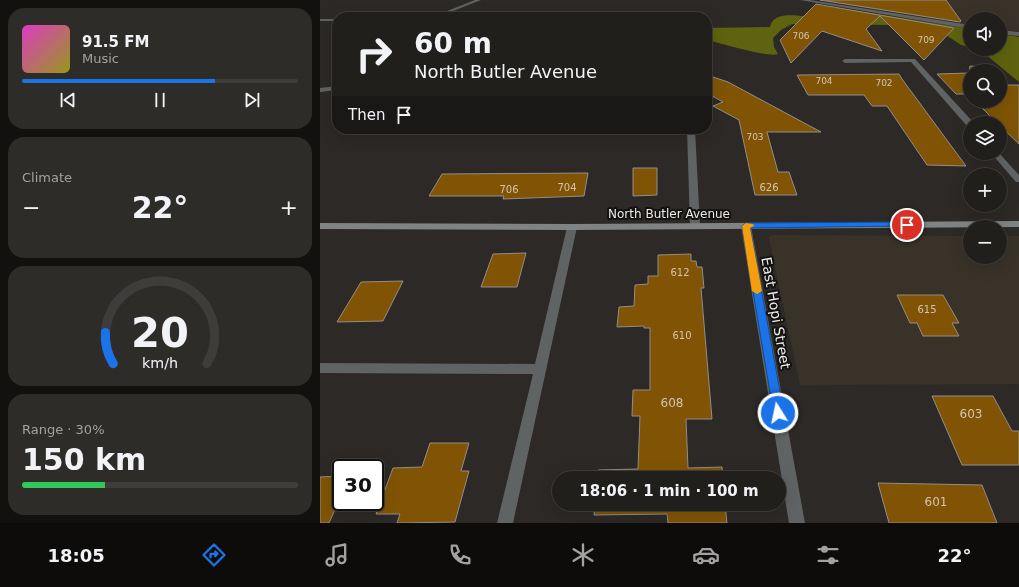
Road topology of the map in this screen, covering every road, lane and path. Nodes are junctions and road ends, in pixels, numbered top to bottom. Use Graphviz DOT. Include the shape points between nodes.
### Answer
graph roads {
  1 [pos="479,0"];
  2 [pos="802,0"];
  3 [pos="447,12"];
  4 [pos="320,20"];
  5 [pos="332,20"];
  6 [pos="963,26"];
  7 [pos="1007,33"];
  8 [pos="1019,34"];
  9 [pos="845,61"];
  10 [pos="332,89"];
  11 [pos="320,90"];
  12 [pos="963,116"];
  13 [pos="691,134"];
  14 [pos="1001,160"];
  15 [pos="1019,180"];
  16 [pos="1019,224"];
  17 [pos="320,226"];
  18 [pos="695,226"];
  19 [pos="746,226"];
  20 [pos="572,227"];
  21 [pos="320,368"];
  22 [pos="540,369"];
  23 [pos="505,523"];
  24 [pos="797,523"];
  1 -- 3 [label="street"];
  2 -- 6 [label="street"];
  4 -- 5 [label="street"];
  7 -- 8 [label="street"];
  9 -- 12 [label="street" via="913,60"];
  10 -- 11 [label="street"];
  13 -- 18 [label="street"];
  14 -- 15 [label="street"];
  16 -- 19 [label="main road, North Butler Avenue"];
  17 -- 20 [label="main road, North Butler Avenue"];
  18 -- 19 [label="main road, North Butler Avenue"];
  18 -- 20 [label="main road, North Butler Avenue"];
  19 -- 24 [label="street, East Hopi Street"];
  20 -- 22 [label="street"];
  21 -- 22 [label="street"];
  22 -- 23 [label="street"];
}
